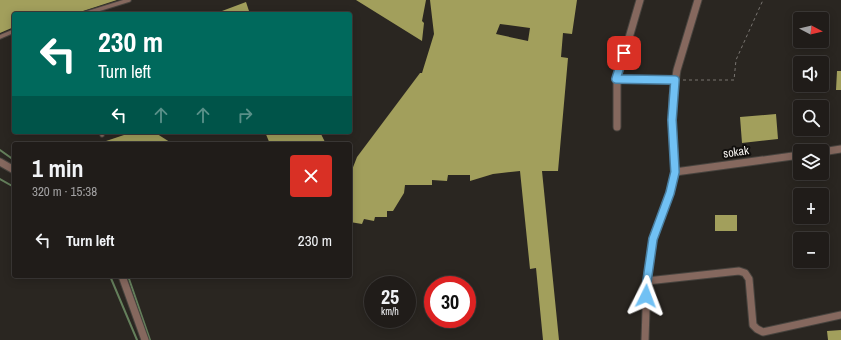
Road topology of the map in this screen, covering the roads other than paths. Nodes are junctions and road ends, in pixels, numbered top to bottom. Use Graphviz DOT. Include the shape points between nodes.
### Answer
graph roads {
  1 [pos="129,0"];
  2 [pos="640,0"];
  3 [pos="698,0"];
  4 [pos="90,12"];
  5 [pos="12,32"];
  6 [pos="0,37"];
  7 [pos="616,79"];
  8 [pos="675,80"];
  9 [pos="617,127"];
  10 [pos="841,149"];
  11 [pos="829,151"];
  12 [pos="793,155"];
  13 [pos="0,162"];
  14 [pos="12,169"];
  15 [pos="675,172"];
  16 [pos="123,278"];
  17 [pos="647,281"];
  18 [pos="841,315"];
  19 [pos="145,340"];
  20 [pos="645,340"];
  1 -- 4 [label="lane"];
  2 -- 7 [label="street"];
  3 -- 8 [label="street"];
  5 -- 6 [label="lane"];
  7 -- 8 [label="street"];
  7 -- 9 [label="street"];
  8 -- 15 [label="street" via="672,120"];
  10 -- 11 [label="street"];
  12 -- 15 [label="street, sokak"];
  13 -- 14 [label="street"];
  15 -- 17 [label="street" via="653,239"];
  16 -- 19 [label="street"];
  17 -- 18 [label="street" via="739,271 745,273 749,279 753,325 764,332"];
  17 -- 20 [label="street"];
}
